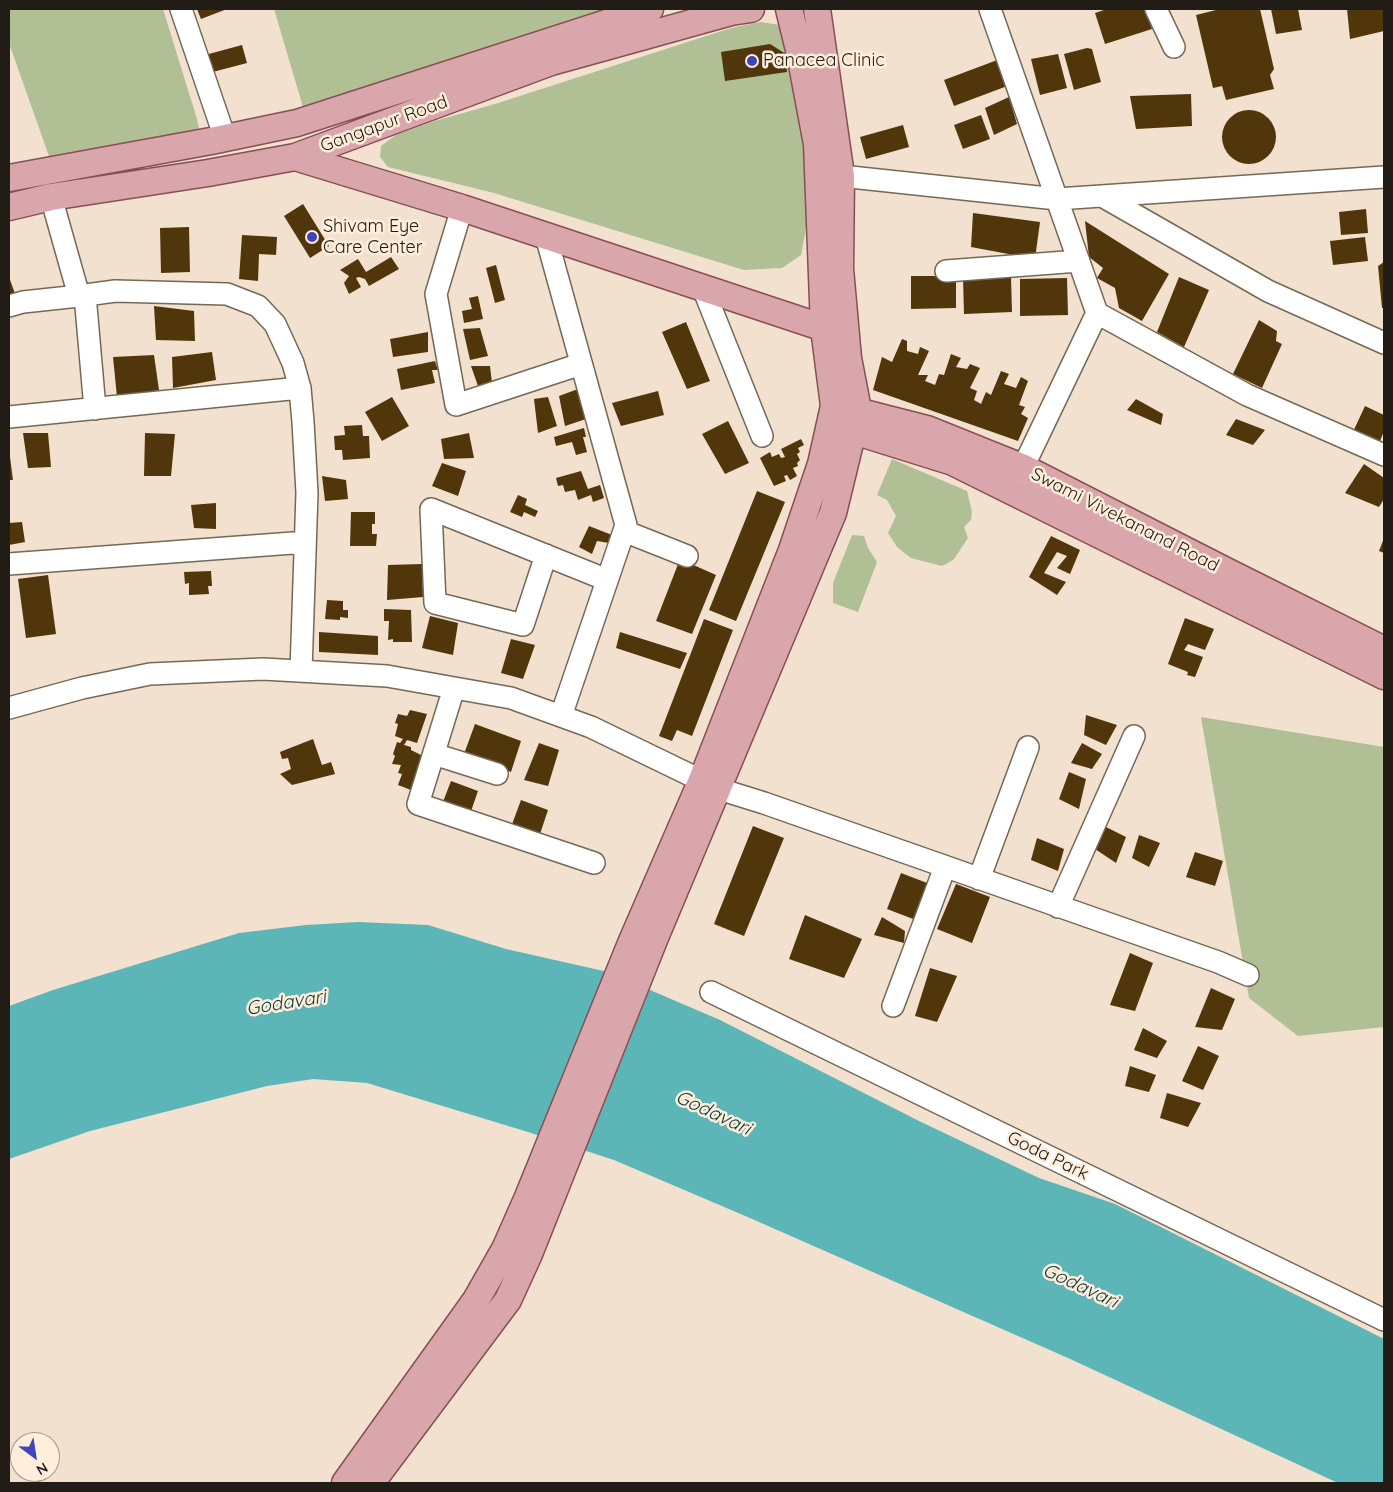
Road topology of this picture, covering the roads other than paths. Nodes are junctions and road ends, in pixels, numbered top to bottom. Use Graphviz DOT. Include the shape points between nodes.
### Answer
graph roads {
  1 [pos="181,9"];
  2 [pos="650,9"];
  3 [pos="751,9"];
  4 [pos="789,9"];
  5 [pos="817,9"];
  6 [pos="990,9"];
  7 [pos="1156,9"];
  8 [pos="1174,47"];
  9 [pos="225,138"];
  10 [pos="295,157"];
  11 [pos="841,176"];
  12 [pos="1384,177"];
  13 [pos="9,178"];
  14 [pos="1102,196"];
  15 [pos="51,197"];
  16 [pos="1057,199"];
  17 [pos="9,208"];
  18 [pos="462,208"];
  19 [pos="546,236"];
  20 [pos="1079,261"];
  21 [pos="946,271"];
  22 [pos="703,288"];
  23 [pos="82,296"];
  24 [pos="9,306"];
  25 [pos="1097,313"];
  26 [pos="834,330"];
  27 [pos="1384,343"];
  28 [pos="581,364"];
  29 [pos="300,388"];
  30 [pos="95,409"];
  31 [pos="9,418"];
  32 [pos="844,418"];
  33 [pos="762,436"];
  34 [pos="1384,455"];
  35 [pos="1024,468"];
  36 [pos="1011,492"];
  37 [pos="624,531"];
  38 [pos="305,546"];
  39 [pos="546,555"];
  40 [pos="687,556"];
  41 [pos="9,564"];
  42 [pos="607,580"];
  43 [pos="1380,656"];
  44 [pos="301,671"];
  45 [pos="454,688"];
  46 [pos="9,708"];
  47 [pos="561,716"];
  48 [pos="1134,736"];
  49 [pos="1028,747"];
  50 [pos="434,754"];
  51 [pos="497,774"];
  52 [pos="710,784"];
  53 [pos="594,863"];
  54 [pos="944,867"];
  55 [pos="979,879"];
  56 [pos="1058,907"];
  57 [pos="643,941"];
  58 [pos="1248,975"];
  59 [pos="711,992"];
  60 [pos="893,1006"];
  61 [pos="1384,1320"];
  62 [pos="345,1483"];
  63 [pos="371,1483"];
  1 -- 9 [label="street"];
  2 -- 9 [label="main road, Gangapur Road" via="296,123"];
  3 -- 10 [label="main road, Gangapur Road" via="551,62"];
  4 -- 26 [label="main road" via="817,144"];
  5 -- 11 [label="main road"];
  6 -- 16 [label="street"];
  7 -- 8 [label="street"];
  9 -- 13 [label="main road, Gangapur Road"];
  10 -- 15 [label="main road, Gangapur Road"];
  10 -- 18 [label="main road"];
  11 -- 16 [label="street"];
  11 -- 26 [label="main road" via="840,269"];
  12 -- 14 [label="street"];
  14 -- 16 [label="street"];
  14 -- 27 [label="street" via="1268,291"];
  15 -- 17 [label="main road, Gangapur Road"];
  15 -- 23 [label="street"];
  16 -- 20 [label="street"];
  18 -- 19 [label="main road"];
  18 -- 28 [label="street" via="436,294 456,405"];
  19 -- 22 [label="main road"];
  19 -- 28 [label="street"];
  20 -- 21 [label="street"];
  20 -- 25 [label="street"];
  22 -- 26 [label="main road"];
  22 -- 33 [label="street"];
  23 -- 24 [label="street"];
  23 -- 29 [label="street" via="115,291 227,294 258,306 275,324"];
  23 -- 30 [label="street"];
  25 -- 34 [label="street" via="1246,395"];
  25 -- 35 [label="street"];
  26 -- 32 [label="main road" via="848,358"];
  28 -- 37 [label="street" via="626,525"];
  29 -- 30 [label="street"];
  29 -- 38 [label="street" via="307,493"];
  30 -- 31 [label="street"];
  32 -- 35 [label="main road, Swami Vivekanand Road" via="927,429"];
  32 -- 36 [label="main road" via="953,462"];
  32 -- 52 [label="main road" via="833,513"];
  35 -- 36 [label="street"];
  35 -- 43 [label="main road, Swami Vivekanand Road"];
  36 -- 43 [label="main road"];
  37 -- 40 [label="street"];
  37 -- 42 [label="street"];
  38 -- 41 [label="street" via="293,543"];
  38 -- 44 [label="street"];
  39 -- 39 [label="street" via="467,523 432,509 435,604 523,625"];
  39 -- 42 [label="street"];
  42 -- 47 [label="street"];
  44 -- 45 [label="street" via="386,676"];
  44 -- 46 [label="street" via="263,668 150,674"];
  45 -- 47 [label="street" via="511,698"];
  45 -- 50 [label="street"];
  47 -- 52 [label="street" via="592,727"];
  48 -- 56 [label="street"];
  49 -- 55 [label="street"];
  50 -- 51 [label="street"];
  50 -- 53 [label="street" via="418,804"];
  52 -- 54 [label="street"];
  52 -- 57 [label="main road"];
  54 -- 55 [label="street"];
  54 -- 60 [label="street"];
  55 -- 56 [label="street"];
  56 -- 58 [label="street"];
  57 -- 62 [label="main road" via="505,1249 476,1300"];
  57 -- 63 [label="main road" via="529,1254 508,1300"];
  59 -- 61 [label="street, Goda Park"];
}
